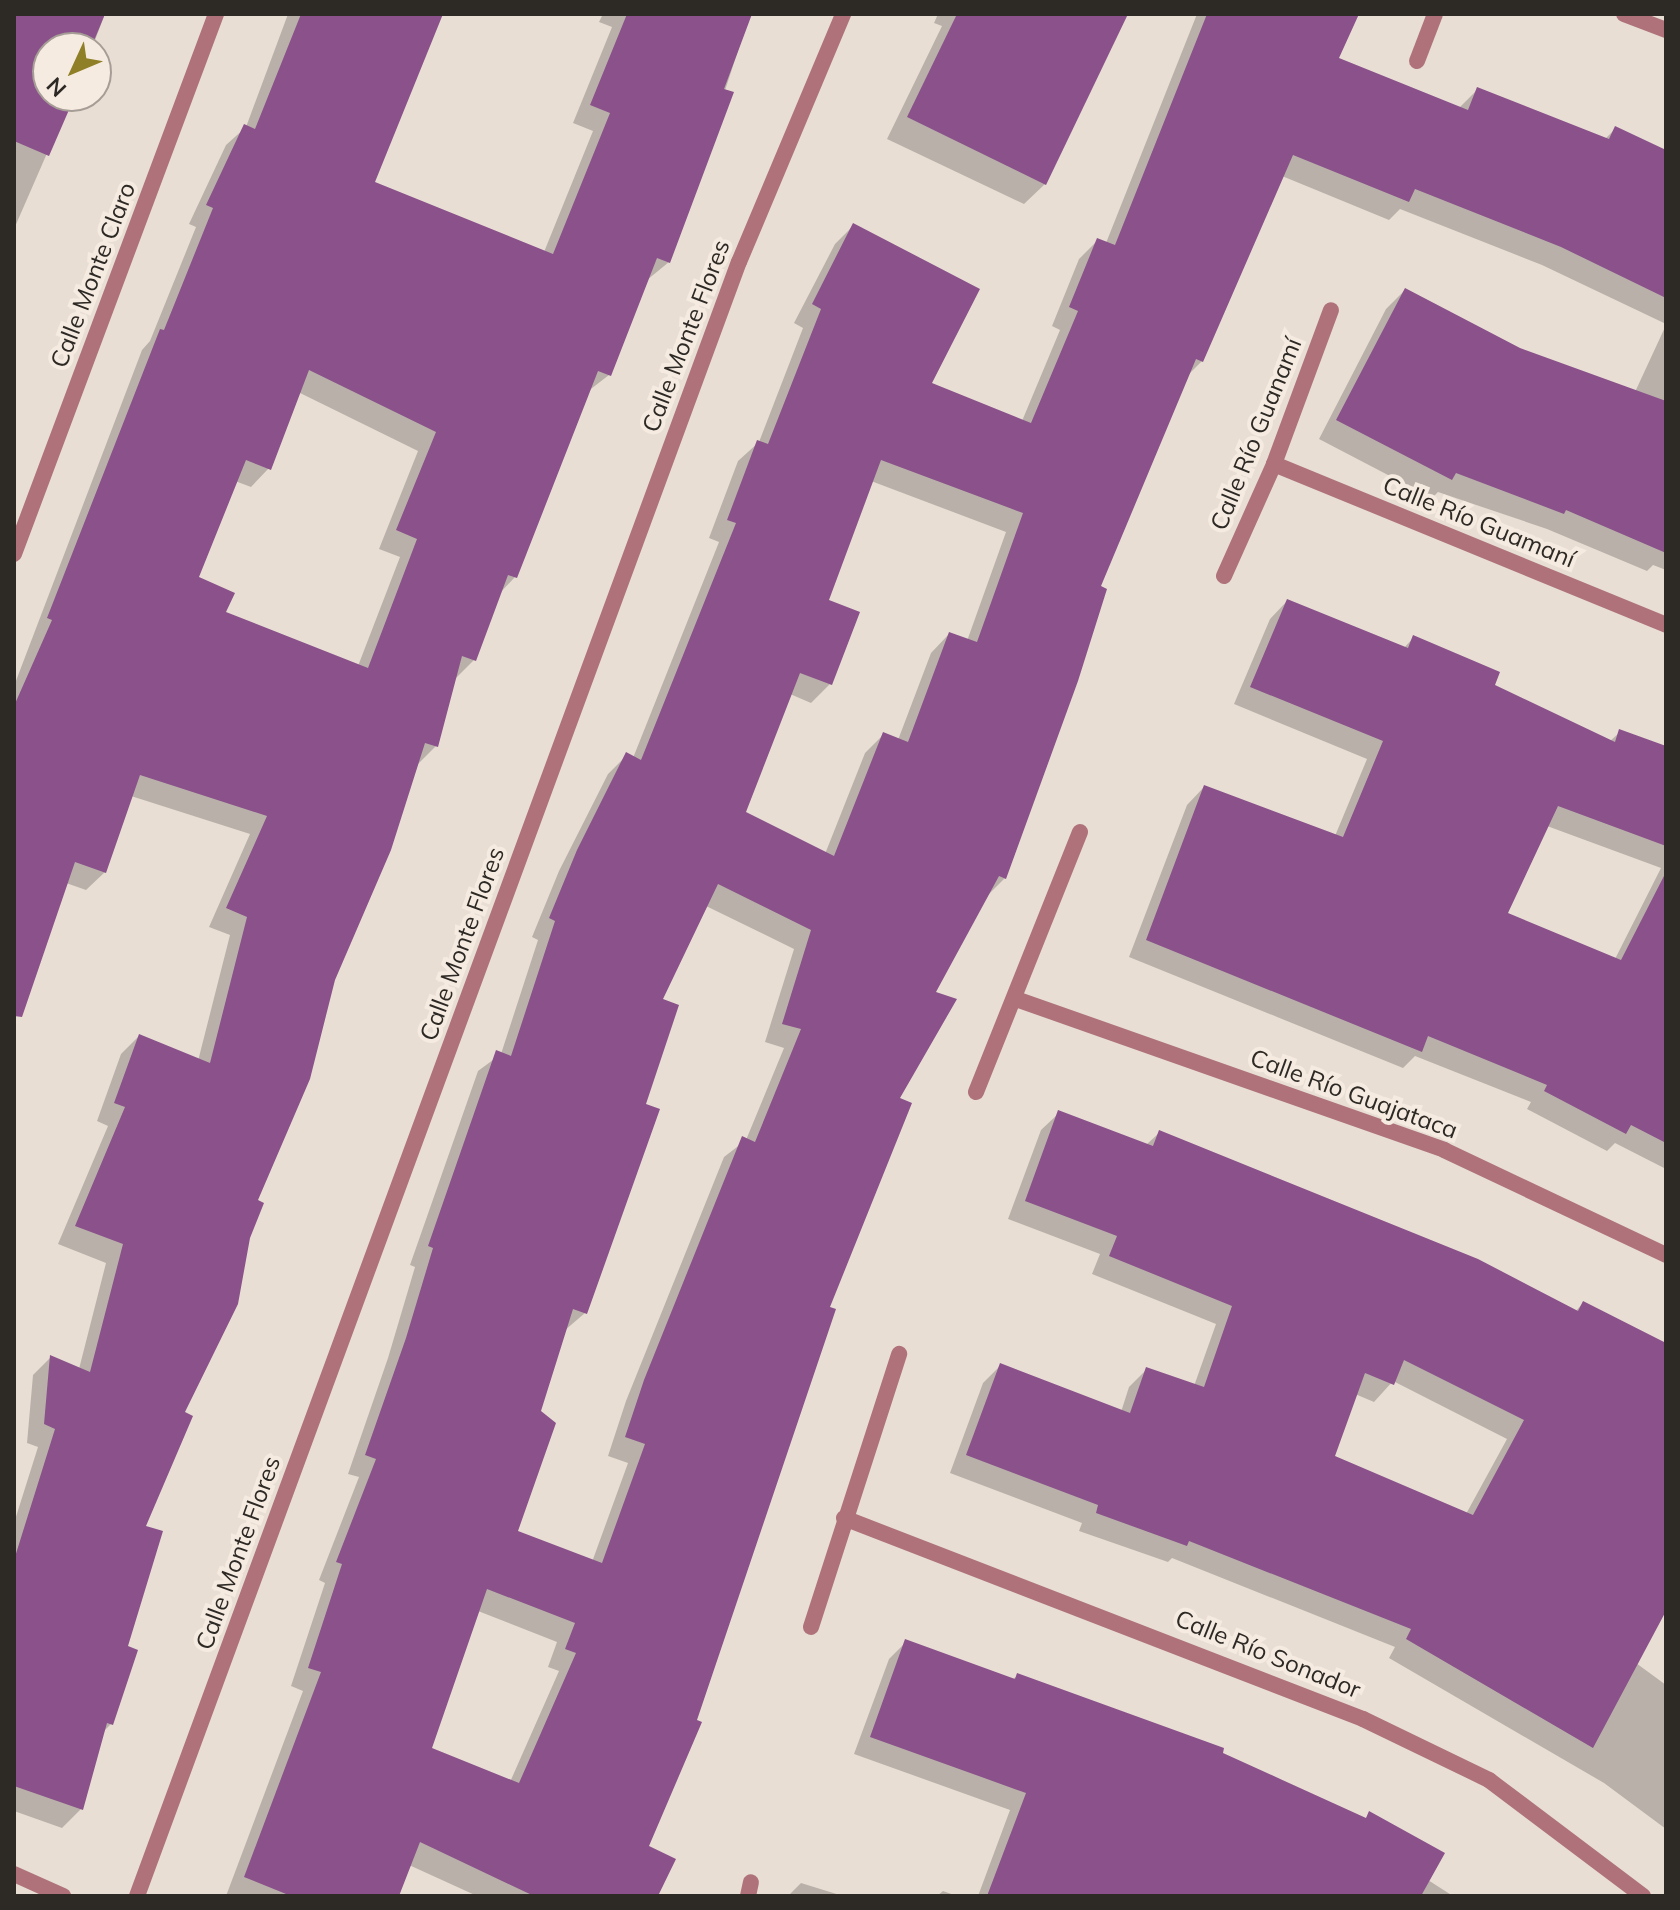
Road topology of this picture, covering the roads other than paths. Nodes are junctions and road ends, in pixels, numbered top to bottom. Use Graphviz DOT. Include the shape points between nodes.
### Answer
graph roads {
  1 [pos="216,14"];
  2 [pos="843,14"];
  3 [pos="1435,14"];
  4 [pos="1624,14"];
  5 [pos="1666,30"];
  6 [pos="1417,61"];
  7 [pos="1331,310"];
  8 [pos="1274,464"];
  9 [pos="14,554"];
  10 [pos="1224,576"];
  11 [pos="1666,625"];
  12 [pos="1080,832"];
  13 [pos="1016,999"];
  14 [pos="976,1092"];
  15 [pos="1666,1255"];
  16 [pos="899,1354"];
  17 [pos="844,1518"];
  18 [pos="811,1627"];
  19 [pos="14,1874"];
  20 [pos="63,1896"];
  21 [pos="137,1896"];
  22 [pos="1643,1896"];
  1 -- 9 [label="street, Calle Monte Claro"];
  2 -- 21 [label="street, Calle Monte Flores" via="739,262"];
  3 -- 6 [label="street"];
  4 -- 5 [label="street"];
  7 -- 8 [label="street, Calle Río Guanamí"];
  8 -- 10 [label="street, Calle Río Guanamí"];
  8 -- 11 [label="street, Calle Río Guamaní"];
  12 -- 13 [label="street"];
  13 -- 14 [label="street"];
  13 -- 15 [label="street, Calle Río Guajataca" via="1444,1150"];
  16 -- 17 [label="street"];
  17 -- 18 [label="street"];
  17 -- 22 [label="street, Calle Río Sonador" via="1363,1719 1489,1780"];
  19 -- 20 [label="street"];
}
